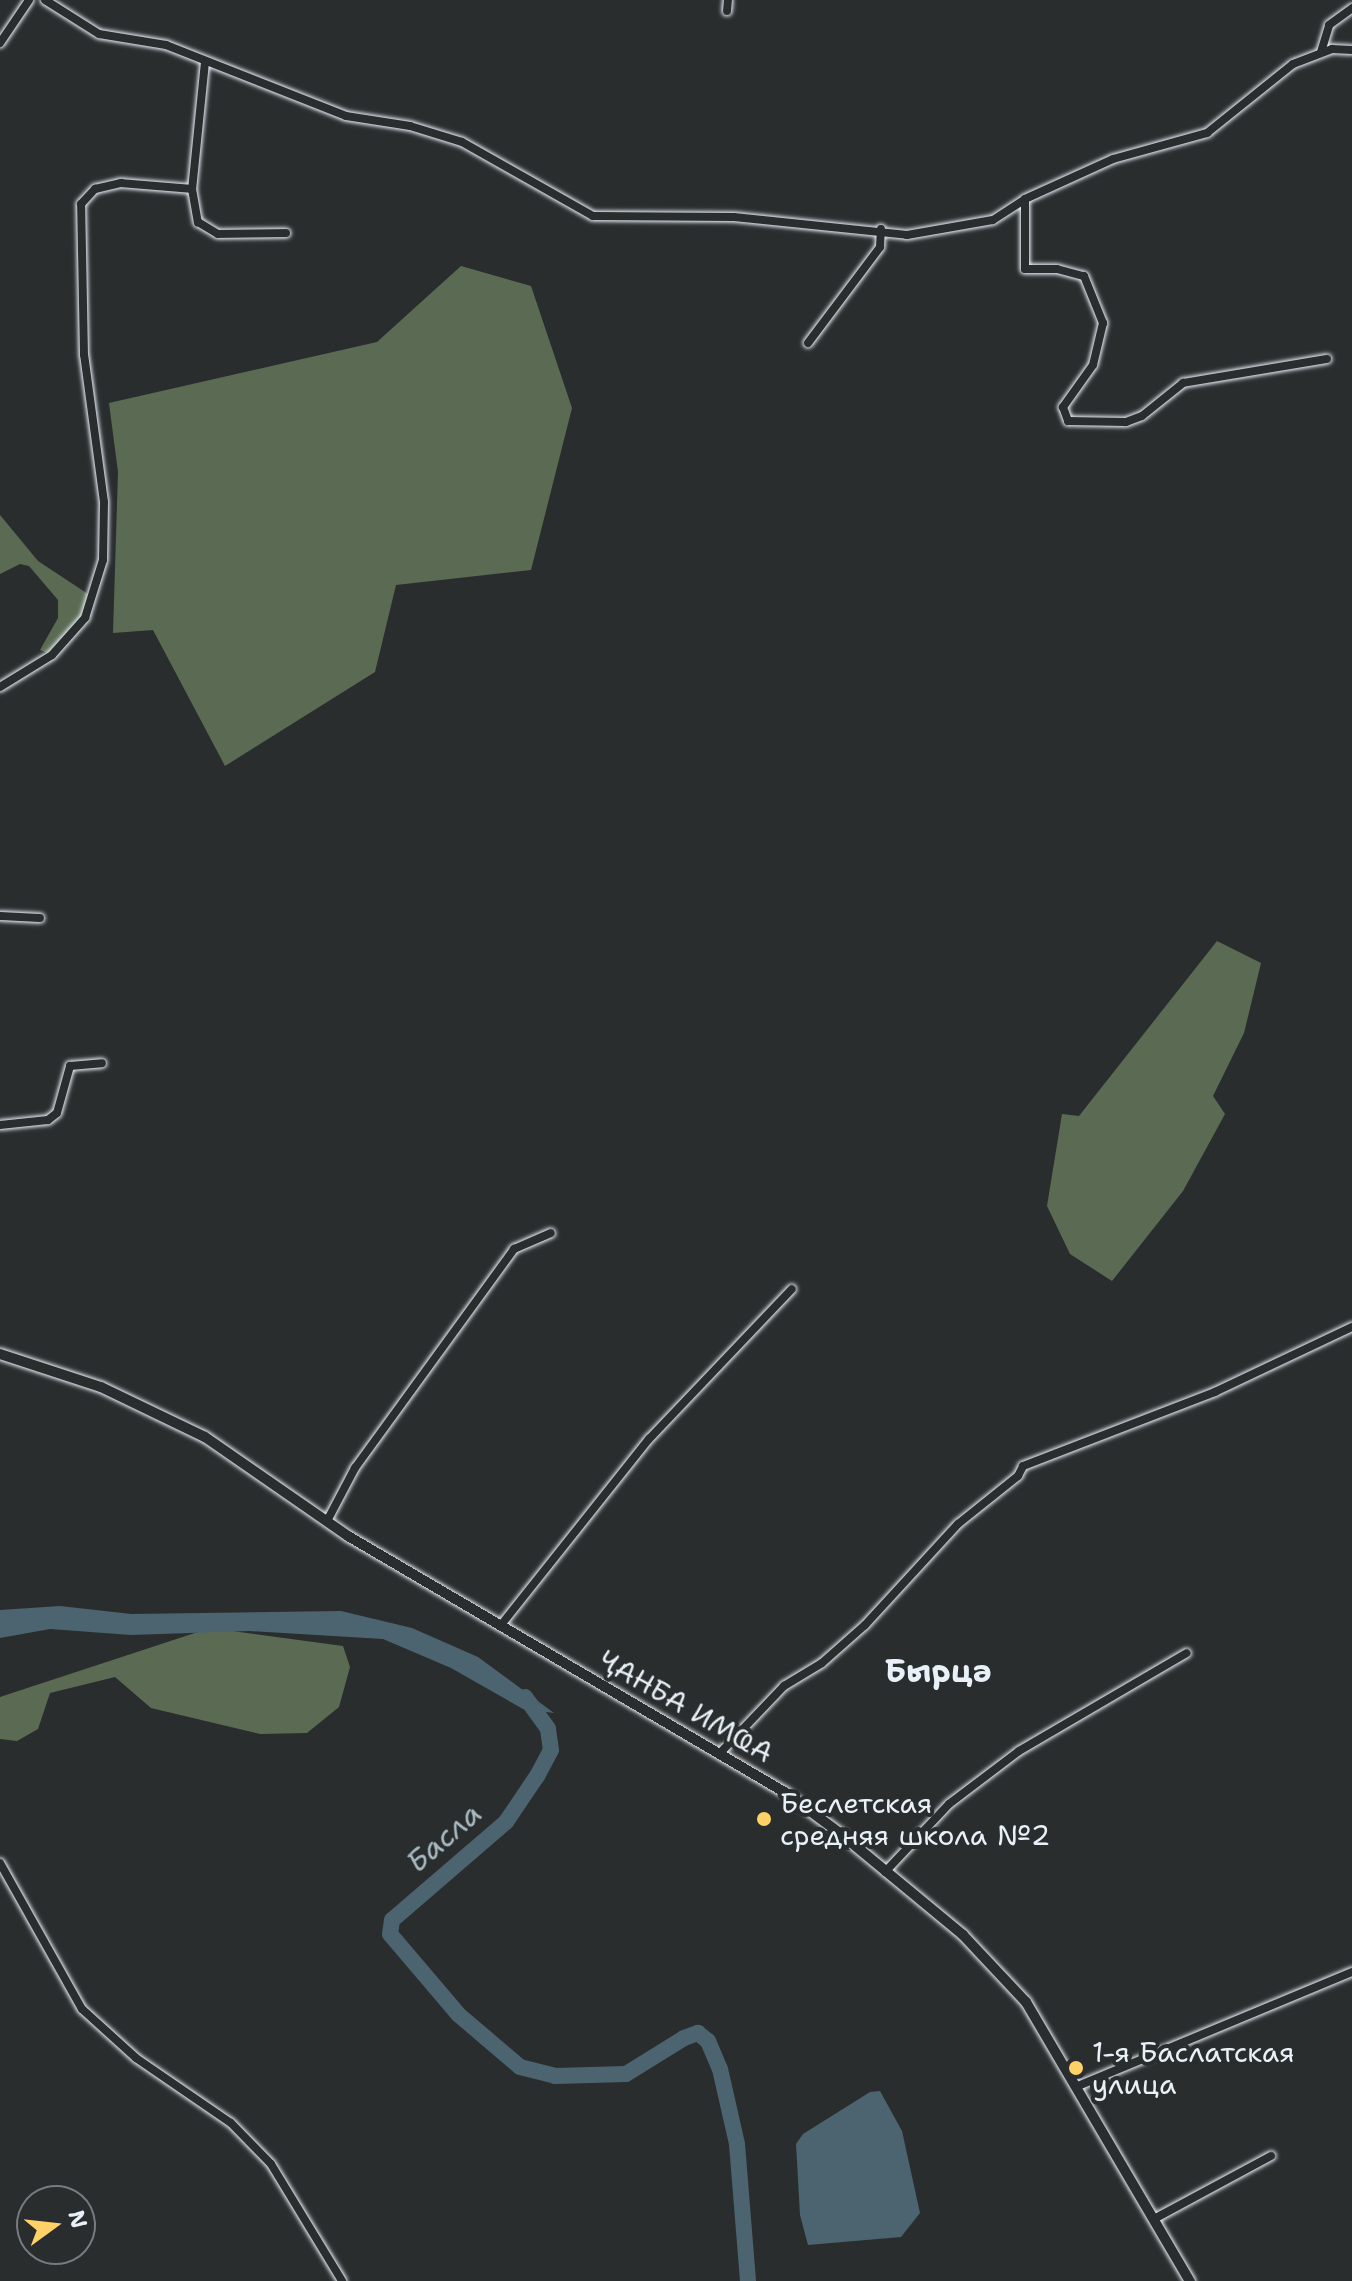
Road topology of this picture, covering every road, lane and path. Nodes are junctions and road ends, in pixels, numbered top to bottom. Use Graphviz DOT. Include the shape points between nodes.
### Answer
graph roads {
  1 [pos="29,0"];
  2 [pos="45,0"];
  3 [pos="728,0"];
  4 [pos="1352,8"];
  5 [pos="727,11"];
  6 [pos="0,43"];
  7 [pos="1352,50"];
  8 [pos="1321,52"];
  9 [pos="205,62"];
  10 [pos="192,189"];
  11 [pos="1025,199"];
  12 [pos="881,229"];
  13 [pos="286,233"];
  14 [pos="808,343"];
  15 [pos="1327,359"];
  16 [pos="0,687"];
  17 [pos="0,916"];
  18 [pos="40,918"];
  19 [pos="102,1063"];
  20 [pos="0,1125"];
  21 [pos="551,1233"];
  22 [pos="792,1289"];
  23 [pos="1352,1327"];
  24 [pos="0,1354"];
  25 [pos="327,1521"];
  26 [pos="501,1625"];
  27 [pos="1187,1653"];
  28 [pos="720,1753"];
  29 [pos="0,1863"];
  30 [pos="885,1872"];
  31 [pos="1352,1972"];
  32 [pos="1078,2086"];
  33 [pos="1271,2156"];
  34 [pos="1154,2219"];
  35 [pos="342,2281"];
  36 [pos="1190,2281"];
  1 -- 6 [label="street"];
  2 -- 9 [label="street" via="99,34 166,45"];
  3 -- 5 [label="street"];
  4 -- 8 [label="street" via="1329,25"];
  7 -- 8 [label="street"];
  8 -- 11 [label="street" via="1270,78 1207,133 1113,159"];
  9 -- 10 [label="street"];
  9 -- 12 [label="street" via="346,116 410,126 462,142 593,216 610,220 686,215"];
  10 -- 13 [label="street" via="198,222 205,228 253,237"];
  10 -- 16 [label="street" via="121,183 95,189 81,204 84,355 104,502 103,560 85,618 52,655"];
  11 -- 12 [label="street" via="993,220 961,227 907,235"];
  11 -- 15 [label="street" via="1025,269 1084,276 1103,323 1093,365 1063,407 1068,421 1126,422 1142,416 1183,383"];
  12 -- 14 [label="street" via="880,247"];
  17 -- 18 [label="street"];
  19 -- 20 [label="street" via="70,1066 57,1113 48,1120"];
  21 -- 25 [label="street" via="514,1249 355,1468"];
  22 -- 26 [label="street" via="649,1439"];
  23 -- 28 [label="street" via="1215,1392 1023,1466 1018,1476 958,1524 865,1625 822,1663 784,1686"];
  24 -- 25 [label="street, ҶАНБА ИМҨА" via="153,1409 205,1437"];
  25 -- 26 [label="street, ҶАНБА ИМҨА"];
  26 -- 28 [label="street, ҶАНБА ИМҨА"];
  27 -- 30 [label="street" via="1019,1751 949,1804"];
  28 -- 30 [label="street, ҶАНБА ИМҨА" via="786,1793"];
  29 -- 35 [label="street" via="82,2009 136,2058 231,2123 271,2164"];
  30 -- 32 [label="street, ҶАНБА ИМҨА" via="1010,1982"];
  31 -- 32 [label="street"];
  32 -- 34 [label="street, ҶАНБА ИМҨА"];
  33 -- 34 [label="street"];
  34 -- 36 [label="street, ҶАНБА ИМҨА"];
}
